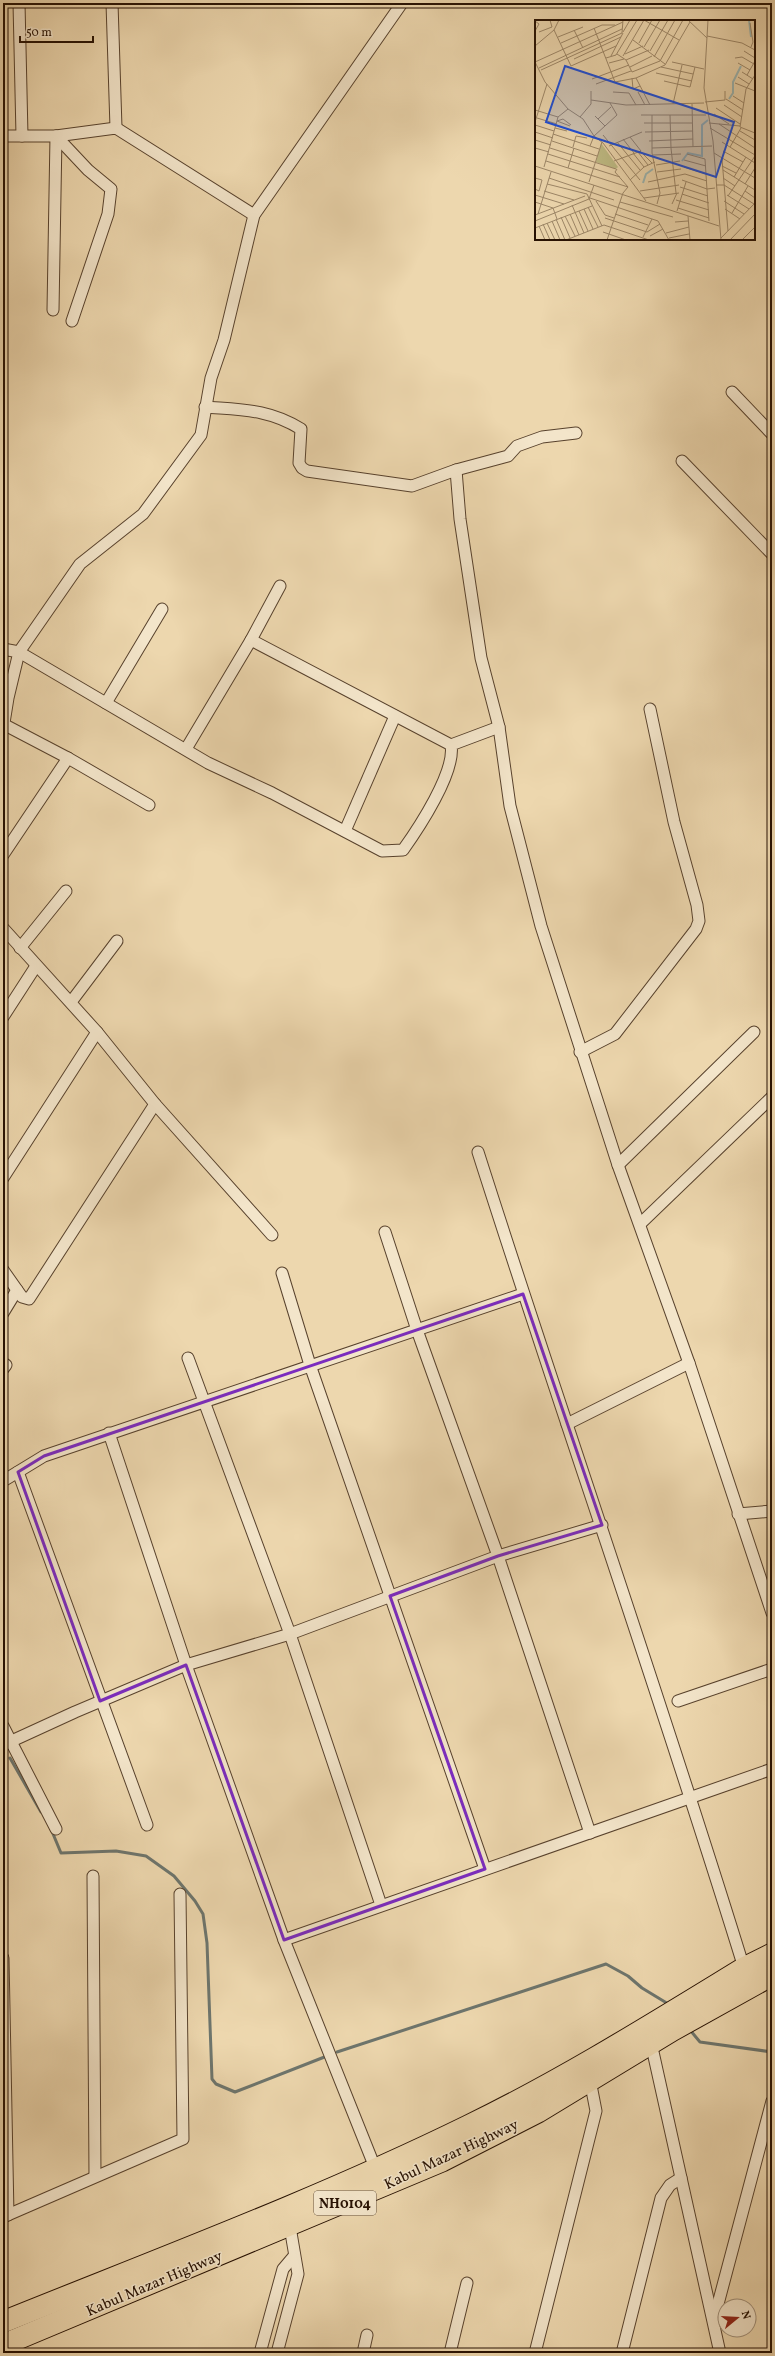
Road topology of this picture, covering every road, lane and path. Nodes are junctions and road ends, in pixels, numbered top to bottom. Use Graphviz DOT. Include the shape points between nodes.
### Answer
graph roads {
  1 [pos="19,3"];
  2 [pos="112,3"];
  3 [pos="402,3"];
  4 [pos="116,128"];
  5 [pos="3,136"];
  6 [pos="22,136"];
  7 [pos="56,136"];
  8 [pos="254,215"];
  9 [pos="53,310"];
  10 [pos="72,321"];
  11 [pos="732,392"];
  12 [pos="205,407"];
  13 [pos="576,433"];
  14 [pos="772,434"];
  15 [pos="682,461"];
  16 [pos="456,470"];
  17 [pos="772,554"];
  18 [pos="280,586"];
  19 [pos="162,609"];
  20 [pos="251,640"];
  21 [pos="3,650"];
  22 [pos="19,652"];
  23 [pos="5,698"];
  24 [pos="106,703"];
  25 [pos="650,709"];
  26 [pos="395,716"];
  27 [pos="4,727"];
  28 [pos="499,727"];
  29 [pos="451,745"];
  30 [pos="186,749"];
  31 [pos="68,758"];
  32 [pos="149,805"];
  33 [pos="344,831"];
  34 [pos="3,854"];
  35 [pos="66,891"];
  36 [pos="3,928"];
  37 [pos="117,941"];
  38 [pos="20,948"];
  39 [pos="36,966"];
  40 [pos="71,1002"];
  41 [pos="3,1017"];
  42 [pos="98,1032"];
  43 [pos="754,1032"];
  44 [pos="580,1052"];
  45 [pos="772,1097"];
  46 [pos="155,1104"];
  47 [pos="478,1152"];
  48 [pos="618,1165"];
  49 [pos="3,1178"];
  50 [pos="640,1224"];
  51 [pos="385,1232"];
  52 [pos="272,1235"];
  53 [pos="3,1270"];
  54 [pos="282,1273"];
  55 [pos="17,1290"];
  56 [pos="523,1294"];
  57 [pos="3,1313"];
  58 [pos="417,1330"];
  59 [pos="188,1358"];
  60 [pos="689,1362"];
  61 [pos="3,1363"];
  62 [pos="310,1365"];
  63 [pos="3,1369"];
  64 [pos="204,1402"];
  65 [pos="567,1424"];
  66 [pos="109,1433"];
  67 [pos="18,1472"];
  68 [pos="3,1481"];
  69 [pos="772,1511"];
  70 [pos="738,1514"];
  71 [pos="602,1525"];
  72 [pos="498,1556"];
  73 [pos="390,1596"];
  74 [pos="772,1613"];
  75 [pos="290,1634"];
  76 [pos="186,1665"];
  77 [pos="772,1669"];
  78 [pos="100,1701"];
  79 [pos="678,1701"];
  80 [pos="3,1726"];
  81 [pos="7,1743"];
  82 [pos="772,1769"];
  83 [pos="690,1799"];
  84 [pos="146,1825"];
  85 [pos="56,1829"];
  86 [pos="590,1833"];
  87 [pos="485,1869"];
  88 [pos="92,1876"];
  89 [pos="180,1894"];
  90 [pos="381,1905"];
  91 [pos="284,1940"];
  92 [pos="3,1958"];
  93 [pos="762,1968"];
  94 [pos="669,2022"];
  95 [pos="651,2043"];
  96 [pos="590,2080"];
  97 [pos="772,2101"];
  98 [pos="438,2152"];
  99 [pos="376,2170"];
  100 [pos="95,2176"];
  101 [pos="681,2178"];
  102 [pos="5,2216"];
  103 [pos="288,2217"];
  104 [pos="294,2256"];
  105 [pos="468,2283"];
  106 [pos="714,2320"];
  107 [pos="3,2322"];
  108 [pos="367,2335"];
  109 [pos="265,2336"];
  110 [pos="280,2340"];
  111 [pos="3,2345"];
  112 [pos="258,2352"];
  113 [pos="277,2353"];
  114 [pos="363,2353"];
  115 [pos="450,2353"];
  116 [pos="535,2353"];
  117 [pos="622,2353"];
  118 [pos="720,2353"];
  1 -- 6 [label="street"];
  2 -- 4 [label="street"];
  3 -- 8 [label="street"];
  4 -- 7 [label="street"];
  4 -- 8 [label="street"];
  5 -- 6 [label="street"];
  6 -- 7 [label="street"];
  7 -- 9 [label="street"];
  7 -- 10 [label="street" via="88,170 111,189 108,214"];
  8 -- 12 [label="street"];
  11 -- 14 [label="street"];
  12 -- 16 [label="street" via="269,413 286,419 301,429 299,463 307,471 412,486"];
  12 -- 22 [label="street" via="204,426 196,445 143,514 80,564"];
  13 -- 16 [label="street" via="542,437 517,446 508,456"];
  15 -- 17 [label="street"];
  16 -- 28 [label="street" via="460,519 481,658"];
  18 -- 20 [label="street"];
  19 -- 24 [label="street"];
  20 -- 26 [label="street"];
  20 -- 30 [label="street"];
  21 -- 22 [label="street"];
  22 -- 23 [label="street"];
  22 -- 24 [label="street"];
  23 -- 27 [label="street"];
  24 -- 30 [label="street"];
  25 -- 44 [label="street" via="674,822 699,921 696,929 615,1034"];
  26 -- 29 [label="street"];
  26 -- 33 [label="street"];
  27 -- 31 [label="street"];
  28 -- 29 [label="street"];
  28 -- 44 [label="street" via="510,806 541,926"];
  29 -- 33 [label="street" via="451,759 438,792 422,824 403,850 382,850"];
  30 -- 33 [label="street" via="208,763"];
  31 -- 32 [label="street"];
  31 -- 34 [label="street"];
  35 -- 38 [label="street"];
  36 -- 38 [label="street"];
  37 -- 40 [label="street"];
  38 -- 39 [label="street"];
  39 -- 40 [label="street"];
  39 -- 41 [label="street"];
  40 -- 42 [label="street"];
  42 -- 46 [label="street"];
  42 -- 49 [label="street"];
  43 -- 48 [label="street"];
  44 -- 48 [label="street"];
  45 -- 50 [label="street"];
  46 -- 52 [label="street"];
  46 -- 55 [label="street" via="29,1299 22,1297"];
  47 -- 56 [label="street"];
  48 -- 50 [label="street"];
  50 -- 60 [label="street"];
  51 -- 58 [label="street"];
  53 -- 55 [label="street"];
  54 -- 62 [label="street"];
  55 -- 57 [label="street"];
  56 -- 58 [label="street"];
  56 -- 65 [label="street"];
  58 -- 62 [label="street"];
  58 -- 72 [label="street"];
  59 -- 64 [label="street"];
  60 -- 65 [label="street"];
  60 -- 70 [label="street"];
  61 -- 63 [label="street" via="6,1365"];
  62 -- 64 [label="street"];
  62 -- 73 [label="street"];
  64 -- 66 [label="street"];
  64 -- 75 [label="street"];
  65 -- 71 [label="street"];
  66 -- 67 [label="street" via="44,1456"];
  66 -- 76 [label="street"];
  67 -- 68 [label="street"];
  67 -- 78 [label="street"];
  69 -- 70 [label="street"];
  70 -- 74 [label="street"];
  71 -- 72 [label="street"];
  71 -- 83 [label="street"];
  72 -- 73 [label="street"];
  72 -- 86 [label="street"];
  73 -- 75 [label="street"];
  73 -- 87 [label="street"];
  75 -- 76 [label="street"];
  75 -- 90 [label="street"];
  76 -- 78 [label="street"];
  76 -- 91 [label="street"];
  77 -- 79 [label="street"];
  78 -- 81 [label="street"];
  78 -- 84 [label="street"];
  80 -- 81 [label="street"];
  81 -- 85 [label="street"];
  82 -- 83 [label="street"];
  83 -- 86 [label="street"];
  83 -- 93 [label="street"];
  86 -- 87 [label="street"];
  87 -- 90 [label="street"];
  88 -- 100 [label="street"];
  89 -- 100 [label="street" via="183,2139"];
  90 -- 91 [label="street"];
  91 -- 99 [label="street"];
  92 -- 102 [label="street"];
  93 -- 94 [label="highway, Kabul Mazar Highway / NH0104"];
  94 -- 95 [label="highway, Kabul Mazar Highway / NH0104"];
  94 -- 98 [label="highway, Kabul Mazar Highway / NH0104" via="568,2072"];
  95 -- 96 [label="highway, Kabul Mazar Highway / NH0104"];
  95 -- 101 [label="street"];
  96 -- 98 [label="highway, Kabul Mazar Highway / NH0104" via="538,2112"];
  96 -- 116 [label="street" via="596,2111"];
  97 -- 106 [label="street"];
  98 -- 99 [label="highway, Kabul Mazar Highway / NH0104"];
  98 -- 103 [label="highway, Kabul Mazar Highway / NH0104"];
  99 -- 103 [label="highway, Kabul Mazar Highway / NH0104"];
  100 -- 102 [label="street"];
  101 -- 106 [label="street"];
  101 -- 117 [label="street" via="670,2185 661,2198"];
  103 -- 104 [label="street"];
  103 -- 107 [label="highway, Kabul Mazar Highway / NH0104"];
  103 -- 111 [label="highway, Kabul Mazar Highway / NH0104"];
  104 -- 109 [label="street" via="283,2269"];
  104 -- 110 [label="street" via="298,2274"];
  105 -- 115 [label="street"];
  106 -- 118 [label="street"];
  108 -- 114 [label="street"];
  109 -- 110 [label="street"];
  109 -- 112 [label="street"];
  110 -- 113 [label="street"];
}
